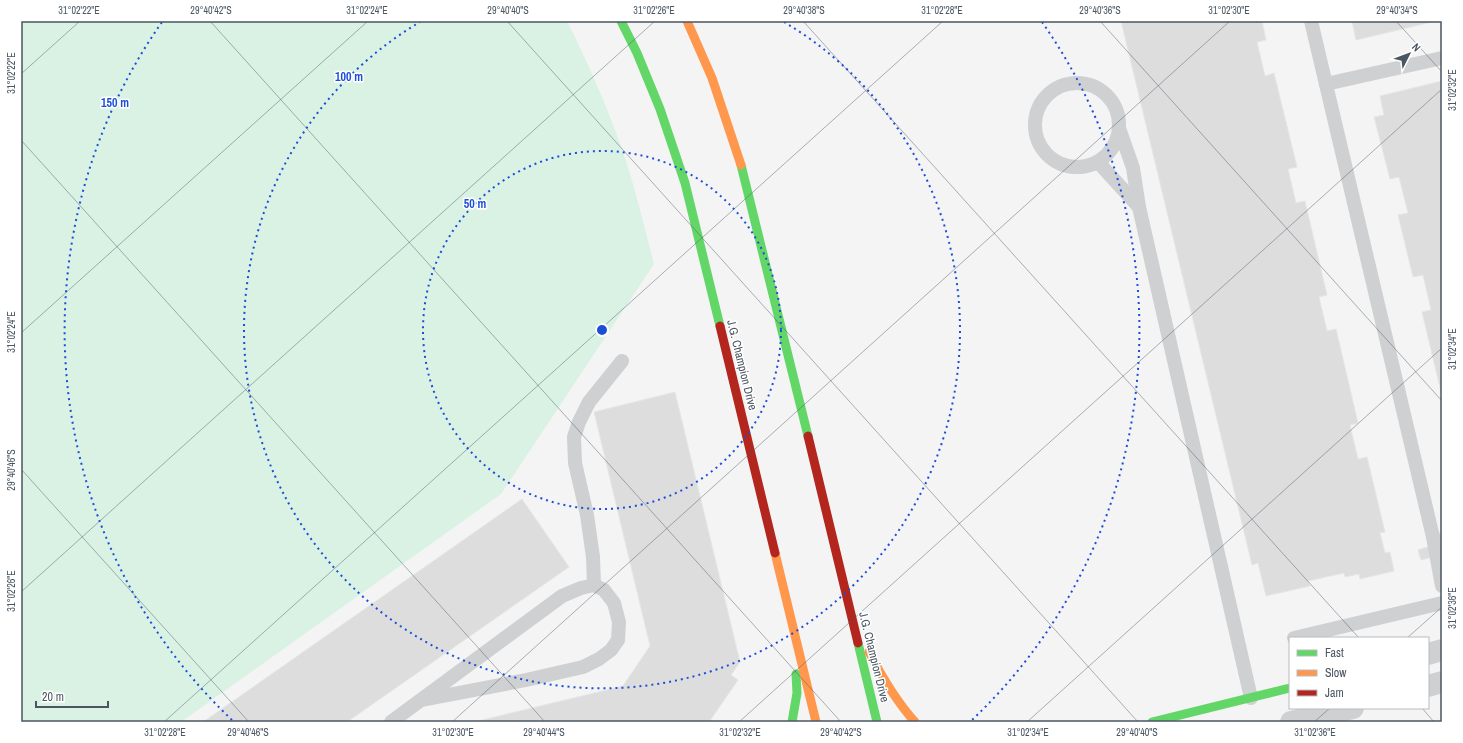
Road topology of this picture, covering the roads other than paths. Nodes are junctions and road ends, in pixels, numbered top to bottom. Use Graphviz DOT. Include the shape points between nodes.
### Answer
graph roads {
  1 [pos="621,21"];
  2 [pos="687,21"];
  3 [pos="1311,21"];
  4 [pos="1442,58"];
  5 [pos="1326,84"];
  6 [pos="1119,128"];
  7 [pos="1098,162"];
  8 [pos="1139,207"];
  9 [pos="622,361"];
  10 [pos="594,585"];
  11 [pos="1442,586"];
  12 [pos="1442,603"];
  13 [pos="853,623"];
  14 [pos="794,636"];
  15 [pos="1298,637"];
  16 [pos="1442,650"];
  17 [pos="1429,654"];
  18 [pos="1442,682"];
  19 [pos="1429,686"];
  20 [pos="1289,688"];
  21 [pos="1251,698"];
  22 [pos="422,700"];
  23 [pos="1349,709"];
  24 [pos="391,722"];
  25 [pos="792,722"];
  26 [pos="816,722"];
  27 [pos="878,722"];
  28 [pos="915,722"];
  29 [pos="1152,722"];
  30 [pos="1291,722"];
  1 -- 14 [label="street, J.G. Champion Drive" via="660,108 685,183"];
  2 -- 13 [label="street, J.G. Champion Drive" via="719,100 745,176"];
  3 -- 5 [label="lane"];
  4 -- 5 [label="lane"];
  5 -- 11 [label="lane" via="1433,537"];
  6 -- 7 [label="lane" via="1116,142 1108,154"];
  6 -- 7 [label="lane" via="1117,113 1111,101 1100,90 1087,85 1059,87 1047,95 1040,106 1036,132 1040,145 1048,156 1072,167"];
  6 -- 8 [label="lane" via="1133,168"];
  7 -- 8 [label="lane"];
  8 -- 21 [label="lane"];
  9 -- 10 [label="lane" via="589,402 574,437 575,463 587,515 593,557"];
  10 -- 22 [label="lane" via="562,596"];
  10 -- 22 [label="lane" via="604,590 614,603 619,622 618,640 611,650 583,667"];
  12 -- 15 [label="lane"];
  13 -- 27 [label="street, J.G. Champion Drive"];
  13 -- 28 [label="street" via="887,687"];
  14 -- 25 [label="street" via="798,693"];
  14 -- 26 [label="street, J.G. Champion Drive"];
  16 -- 17 [label="street"];
  18 -- 19 [label="street"];
  20 -- 21 [label="street"];
  21 -- 29 [label="street"];
  22 -- 24 [label="lane"];
  23 -- 30 [label="street"];
}
